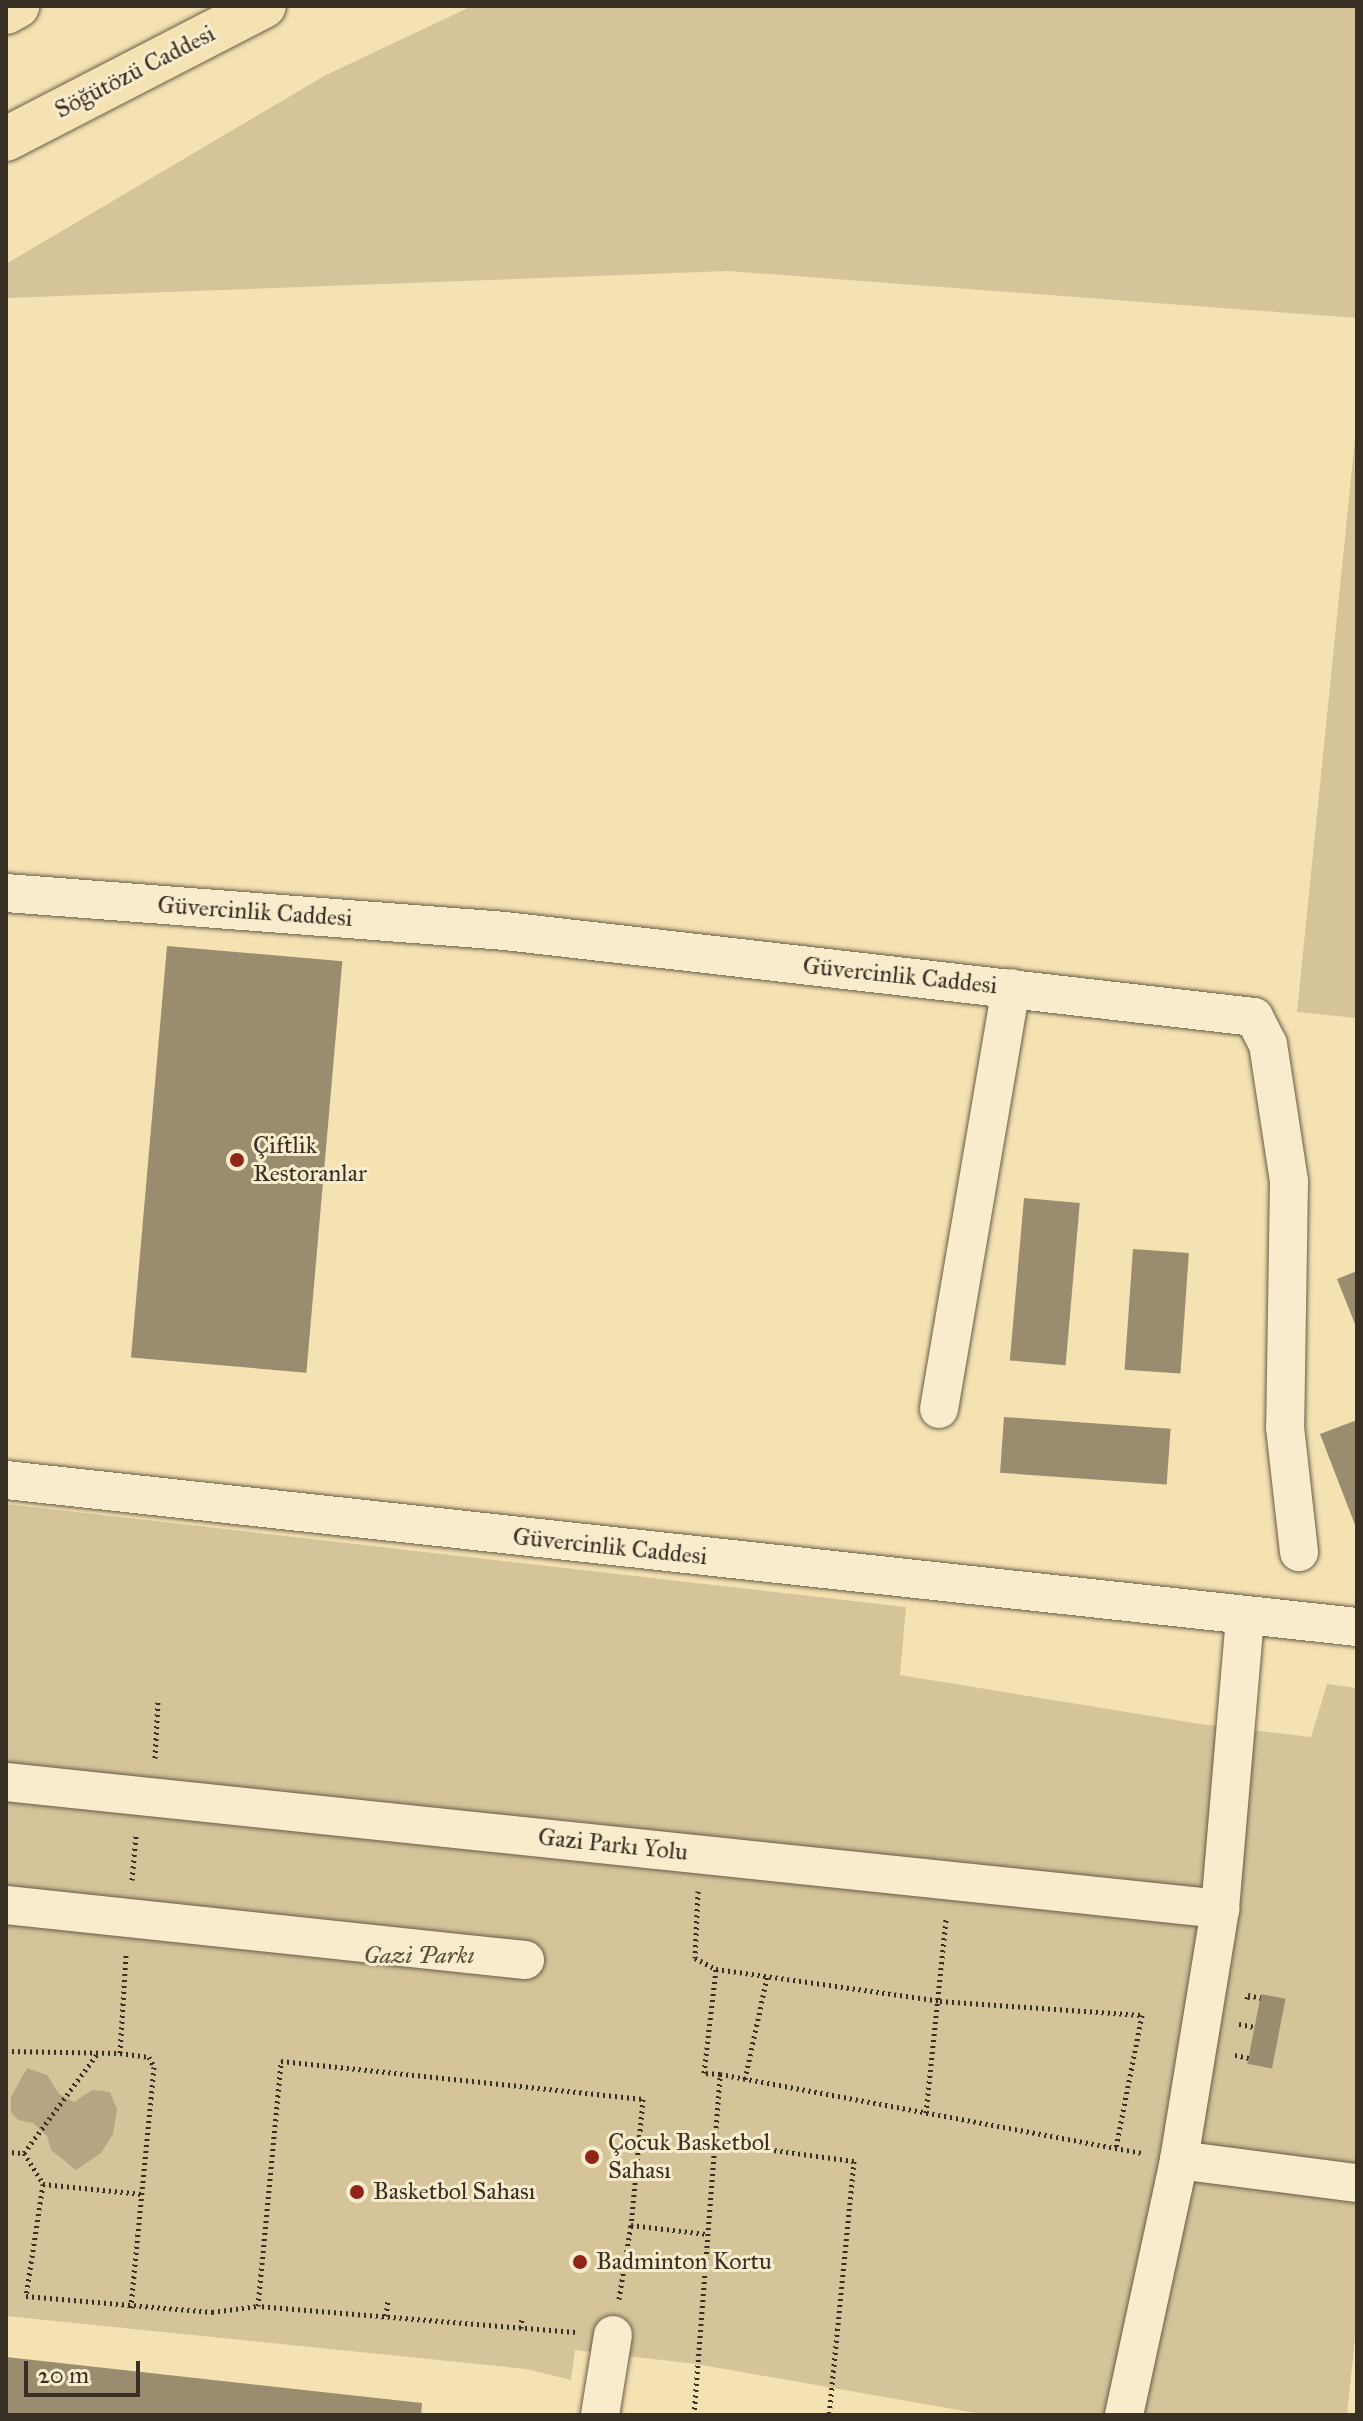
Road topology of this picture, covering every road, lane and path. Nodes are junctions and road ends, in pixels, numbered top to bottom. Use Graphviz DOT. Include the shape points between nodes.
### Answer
graph roads {
  1 [pos="17,6"];
  2 [pos="264,6"];
  3 [pos="6,12"];
  4 [pos="6,139"];
  5 [pos="6,893"];
  6 [pos="1011,988"];
  7 [pos="939,1409"];
  8 [pos="6,1480"];
  9 [pos="1299,1552"];
  10 [pos="1245,1617"];
  11 [pos="1357,1627"];
  12 [pos="158,1700"];
  13 [pos="6,1782"];
  14 [pos="146,1797"];
  15 [pos="700,1854"];
  16 [pos="948,1880"];
  17 [pos="6,1905"];
  18 [pos="1220,1909"];
  19 [pos="128,1917"];
  20 [pos="525,1960"];
  21 [pos="716,1969"];
  22 [pos="767,1977"];
  23 [pos="940,2001"];
  24 [pos="6,2051"];
  25 [pos="99,2052"];
  26 [pos="120,2053"];
  27 [pos="720,2074"];
  28 [pos="745,2079"];
  29 [pos="926,2113"];
  30 [pos="715,2142"];
  31 [pos="1116,2148"];
  32 [pos="6,2152"];
  33 [pos="24,2153"];
  34 [pos="1179,2160"];
  35 [pos="1357,2183"];
  36 [pos="43,2184"];
  37 [pos="142,2194"];
  38 [pos="631,2225"];
  39 [pos="707,2234"];
  40 [pos="388,2299"];
  41 [pos="258,2306"];
  42 [pos="131,2308"];
  43 [pos="386,2316"];
  44 [pos="522,2317"];
  45 [pos="521,2328"];
  46 [pos="613,2335"];
  47 [pos="600,2415"];
  48 [pos="694,2415"];
  49 [pos="829,2415"];
  50 [pos="1124,2415"];
  1 -- 3 [label="main road"];
  2 -- 4 [label="main road, Söğütözü Caddesi"];
  5 -- 6 [label="street, Güvercinlik Caddesi" via="505,931"];
  6 -- 7 [label="street"];
  6 -- 9 [label="street, Güvercinlik Caddesi" via="1254,1017 1268,1044 1289,1182 1285,1427"];
  8 -- 10 [label="street, Güvercinlik Caddesi"];
  10 -- 11 [label="street, Güvercinlik Caddesi"];
  10 -- 18 [label="street"];
  12 -- 14 [label="path"];
  13 -- 14 [label="street, Gazi Parkı Yolu"];
  14 -- 15 [label="street, Gazi Parkı Yolu"];
  14 -- 19 [label="path"];
  15 -- 16 [label="street, Gazi Parkı Yolu"];
  15 -- 21 [label="path" via="695,1958"];
  16 -- 18 [label="street, Gazi Parkı Yolu"];
  16 -- 23 [label="path"];
  17 -- 19 [label="street"];
  18 -- 34 [label="street"];
  19 -- 20 [label="street"];
  19 -- 26 [label="path"];
  21 -- 22 [label="path"];
  21 -- 27 [label="path" via="704,2073"];
  22 -- 23 [label="path"];
  22 -- 28 [label="path"];
  23 -- 29 [label="path"];
  23 -- 31 [label="path" via="1142,2015"];
  24 -- 25 [label="path"];
  25 -- 26 [label="path"];
  25 -- 33 [label="path"];
  26 -- 37 [label="path" via="149,2057 154,2067"];
  27 -- 28 [label="path"];
  27 -- 30 [label="path"];
  28 -- 29 [label="path"];
  29 -- 31 [label="path"];
  30 -- 39 [label="path"];
  30 -- 49 [label="path" via="854,2161"];
  31 -- 34 [label="path"];
  32 -- 33 [label="path"];
  33 -- 36 [label="path"];
  34 -- 35 [label="street"];
  34 -- 50 [label="street"];
  36 -- 37 [label="path"];
  36 -- 42 [label="path" via="26,2296"];
  37 -- 42 [label="path"];
  38 -- 39 [label="path"];
  38 -- 41 [label="path" via="643,2099 281,2061"];
  38 -- 46 [label="path"];
  39 -- 48 [label="path"];
  40 -- 43 [label="path"];
  41 -- 42 [label="path" via="212,2312"];
  41 -- 43 [label="path"];
  43 -- 45 [label="path"];
  44 -- 45 [label="path"];
  45 -- 46 [label="path"];
  46 -- 47 [label="street"];
}
